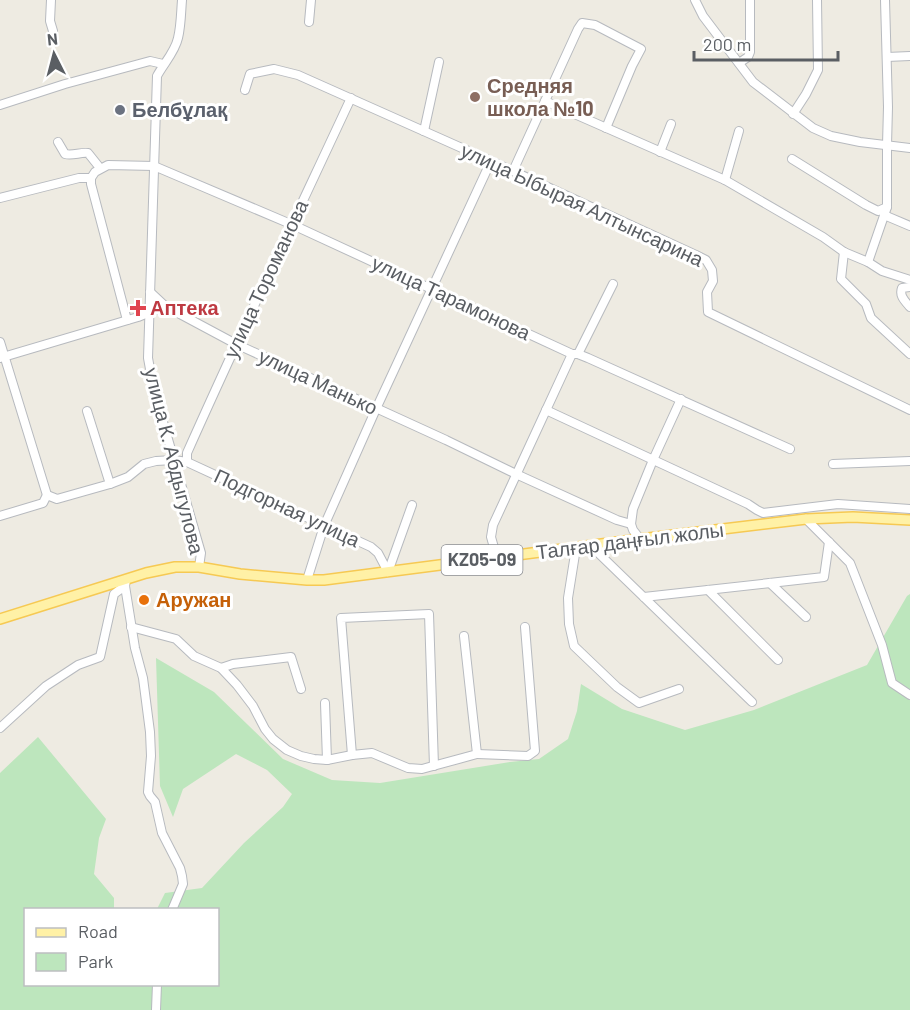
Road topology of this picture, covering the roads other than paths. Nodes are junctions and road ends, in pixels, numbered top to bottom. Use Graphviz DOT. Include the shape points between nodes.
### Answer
graph roads {
  1 [pos="51,0"];
  2 [pos="182,0"];
  3 [pos="311,0"];
  4 [pos="695,0"];
  5 [pos="750,0"];
  6 [pos="817,0"];
  7 [pos="885,0"];
  8 [pos="309,22"];
  9 [pos="53,31"];
  10 [pos="910,56"];
  11 [pos="887,57"];
  12 [pos="439,62"];
  13 [pos="739,63"];
  14 [pos="163,64"];
  15 [pos="245,90"];
  16 [pos="351,98"];
  17 [pos="545,101"];
  18 [pos="0,105"];
  19 [pos="793,114"];
  20 [pos="671,124"];
  21 [pos="606,128"];
  22 [pos="424,131"];
  23 [pos="739,131"];
  24 [pos="58,142"];
  25 [pos="887,145"];
  26 [pos="910,148"];
  27 [pos="660,152"];
  28 [pos="792,159"];
  29 [pos="491,161"];
  30 [pos="104,166"];
  31 [pos="154,166"];
  32 [pos="513,171"];
  33 [pos="91,178"];
  34 [pos="725,180"];
  35 [pos="0,198"];
  36 [pos="886,211"];
  37 [pos="293,225"];
  38 [pos="910,226"];
  39 [pos="844,252"];
  40 [pos="868,262"];
  41 [pos="910,280"];
  42 [pos="613,284"];
  43 [pos="910,287"];
  44 [pos="432,290"];
  45 [pos="150,292"];
  46 [pos="165,306"];
  47 [pos="910,307"];
  48 [pos="149,313"];
  49 [pos="127,320"];
  50 [pos="0,342"];
  51 [pos="236,344"];
  52 [pos="575,354"];
  53 [pos="910,354"];
  54 [pos="2,358"];
  55 [pos="681,399"];
  56 [pos="376,409"];
  57 [pos="546,410"];
  58 [pos="910,410"];
  59 [pos="87,411"];
  60 [pos="790,449"];
  61 [pos="174,460"];
  62 [pos="652,460"];
  63 [pos="910,461"];
  64 [pos="187,462"];
  65 [pos="833,464"];
  66 [pos="516,474"];
  67 [pos="110,484"];
  68 [pos="47,495"];
  69 [pos="412,506"];
  70 [pos="910,509"];
  71 [pos="0,516"];
  72 [pos="806,519"];
  73 [pos="910,520"];
  74 [pos="631,524"];
  75 [pos="324,526"];
  76 [pos="640,539"];
  77 [pos="829,542"];
  78 [pos="591,546"];
  79 [pos="576,548"];
  80 [pos="497,558"];
  81 [pos="199,567"];
  82 [pos="388,572"];
  83 [pos="307,580"];
  84 [pos="125,583"];
  85 [pos="770,583"];
  86 [pos="708,590"];
  87 [pos="644,597"];
  88 [pos="806,617"];
  89 [pos="0,619"];
  90 [pos="131,627"];
  91 [pos="525,627"];
  92 [pos="464,636"];
  93 [pos="778,660"];
  94 [pos="221,668"];
  95 [pos="301,689"];
  96 [pos="679,689"];
  97 [pos="910,695"];
  98 [pos="325,702"];
  99 [pos="752,702"];
  100 [pos="0,728"];
  101 [pos="477,754"];
  102 [pos="352,755"];
  103 [pos="327,760"];
  104 [pos="434,766"];
  105 [pos="172,908"];
  106 [pos="157,986"];
  107 [pos="156,1010"];
  1 -- 9 [label="street"];
  2 -- 14 [label="street, улица К. Абдыгулова" via="178,39"];
  3 -- 8 [label="street"];
  4 -- 13 [label="street"];
  5 -- 13 [label="street" via="750,52"];
  6 -- 19 [label="street" via="818,70"];
  7 -- 11 [label="street"];
  10 -- 11 [label="street"];
  11 -- 25 [label="street"];
  12 -- 22 [label="street"];
  13 -- 19 [label="street" via="753,82"];
  14 -- 18 [label="street" via="150,61"];
  14 -- 31 [label="street, улица К. Абдыгулова" via="152,96"];
  15 -- 16 [label="street, улица Ыбырая Алтынсарина" via="250,74 274,69"];
  16 -- 22 [label="street, улица Ыбырая Алтынсарина"];
  16 -- 37 [label="street, улица Тороманова"];
  17 -- 21 [label="street"];
  17 -- 21 [label="street" via="578,29 582,24 594,25 641,49"];
  17 -- 32 [label="street"];
  19 -- 25 [label="street" via="831,136"];
  20 -- 27 [label="street"];
  21 -- 27 [label="street"];
  22 -- 29 [label="street, улица Ыбырая Алтынсарина"];
  23 -- 34 [label="street"];
  24 -- 30 [label="street" via="65,154 88,153"];
  25 -- 26 [label="street"];
  25 -- 36 [label="street"];
  27 -- 34 [label="street"];
  28 -- 36 [label="street" via="866,205"];
  29 -- 32 [label="street, улица Ыбырая Алтынсарина"];
  29 -- 44 [label="street"];
  30 -- 31 [label="street, улица Тарамонова"];
  30 -- 33 [label="street"];
  31 -- 37 [label="street, улица Тарамонова"];
  31 -- 45 [label="street, улица К. Абдыгулова"];
  32 -- 58 [label="street, улица Ыбырая Алтынсарина" via="706,260 713,282 707,292 708,312"];
  33 -- 35 [label="street"];
  33 -- 49 [label="street"];
  34 -- 39 [label="street"];
  36 -- 38 [label="street"];
  36 -- 40 [label="street"];
  37 -- 44 [label="street, улица Тарамонова"];
  37 -- 51 [label="street, улица Тороманова"];
  39 -- 40 [label="street"];
  39 -- 53 [label="street" via="841,279 866,304 871,318"];
  40 -- 41 [label="street"];
  42 -- 52 [label="street"];
  43 -- 47 [label="street" via="901,291"];
  44 -- 52 [label="street, улица Тарамонова"];
  44 -- 56 [label="street"];
  45 -- 46 [label="street, улица Манько"];
  45 -- 48 [label="street, улица К. Абдыгулова"];
  46 -- 48 [label="street"];
  46 -- 51 [label="street, улица Манько"];
  48 -- 49 [label="street"];
  48 -- 61 [label="street, улица К. Абдыгулова" via="148,358"];
  49 -- 54 [label="street"];
  50 -- 54 [label="street"];
  51 -- 56 [label="street, улица Манько"];
  51 -- 64 [label="street, улица Тороманова" via="187,453"];
  52 -- 55 [label="street, улица Тарамонова"];
  52 -- 57 [label="street"];
  54 -- 68 [label="street"];
  55 -- 60 [label="street, улица Тарамонова"];
  55 -- 62 [label="street"];
  56 -- 66 [label="street, улица Манько"];
  56 -- 75 [label="street"];
  57 -- 62 [label="street"];
  57 -- 66 [label="street"];
  59 -- 67 [label="street"];
  61 -- 64 [label="street, Подгорная улица"];
  61 -- 67 [label="street, Подгорная улица" via="144,464 128,477"];
  61 -- 81 [label="street, улица К. Абдыгулова" via="201,553"];
  62 -- 70 [label="street" via="763,513 838,504"];
  62 -- 74 [label="street" via="635,500"];
  63 -- 65 [label="street"];
  64 -- 75 [label="street, Подгорная улица"];
  66 -- 74 [label="street, улица Манько"];
  66 -- 80 [label="street" via="491,532"];
  67 -- 68 [label="street, Подгорная улица" via="57,499"];
  68 -- 71 [label="street" via="43,503"];
  69 -- 82 [label="street"];
  72 -- 73 [label="main road, Талғар даңғыл жолы / KZ05-09"];
  72 -- 76 [label="main road, Талғар даңғыл жолы / KZ05-09"];
  72 -- 77 [label="street"];
  74 -- 76 [label="street"];
  75 -- 82 [label="street, Подгорная улица" via="375,550"];
  75 -- 83 [label="street"];
  76 -- 78 [label="main road, Талғар даңғыл жолы / KZ05-09"];
  77 -- 85 [label="street" via="824,577"];
  77 -- 97 [label="street" via="850,563 882,645 892,683"];
  78 -- 79 [label="main road, Талғар даңғыл жолы / KZ05-09"];
  78 -- 87 [label="street"];
  79 -- 80 [label="main road, Талғар даңғыл жолы / KZ05-09"];
  79 -- 96 [label="street" via="568,598 574,646 639,703"];
  80 -- 82 [label="main road, Талғар даңғыл жолы / KZ05-09"];
  81 -- 83 [label="main road, Талғар даңғыл жолы / KZ05-09"];
  81 -- 84 [label="main road, Талғар даңғыл жолы / KZ05-09" via="163,569"];
  82 -- 83 [label="main road, Талғар даңғыл жолы / KZ05-09"];
  84 -- 89 [label="main road, Талғар даңғыл жолы / KZ05-09"];
  84 -- 90 [label="street"];
  84 -- 100 [label="street" via="114,594 100,657 78,665 46,686"];
  85 -- 86 [label="street"];
  85 -- 88 [label="street"];
  86 -- 87 [label="street"];
  86 -- 93 [label="street"];
  87 -- 99 [label="street"];
  90 -- 94 [label="street" via="176,639 194,656"];
  90 -- 105 [label="street" via="150,732 148,792 182,876 183,884"];
  91 -- 101 [label="street" via="536,751 528,756"];
  92 -- 101 [label="street"];
  94 -- 95 [label="street" via="291,657"];
  94 -- 103 [label="street" via="253,706 273,739 301,756"];
  98 -- 103 [label="street"];
  101 -- 104 [label="street"];
  102 -- 103 [label="street"];
  102 -- 104 [label="street" via="372,753 408,768"];
  102 -- 104 [label="street" via="341,618 429,614"];
  106 -- 107 [label="street"];
}
